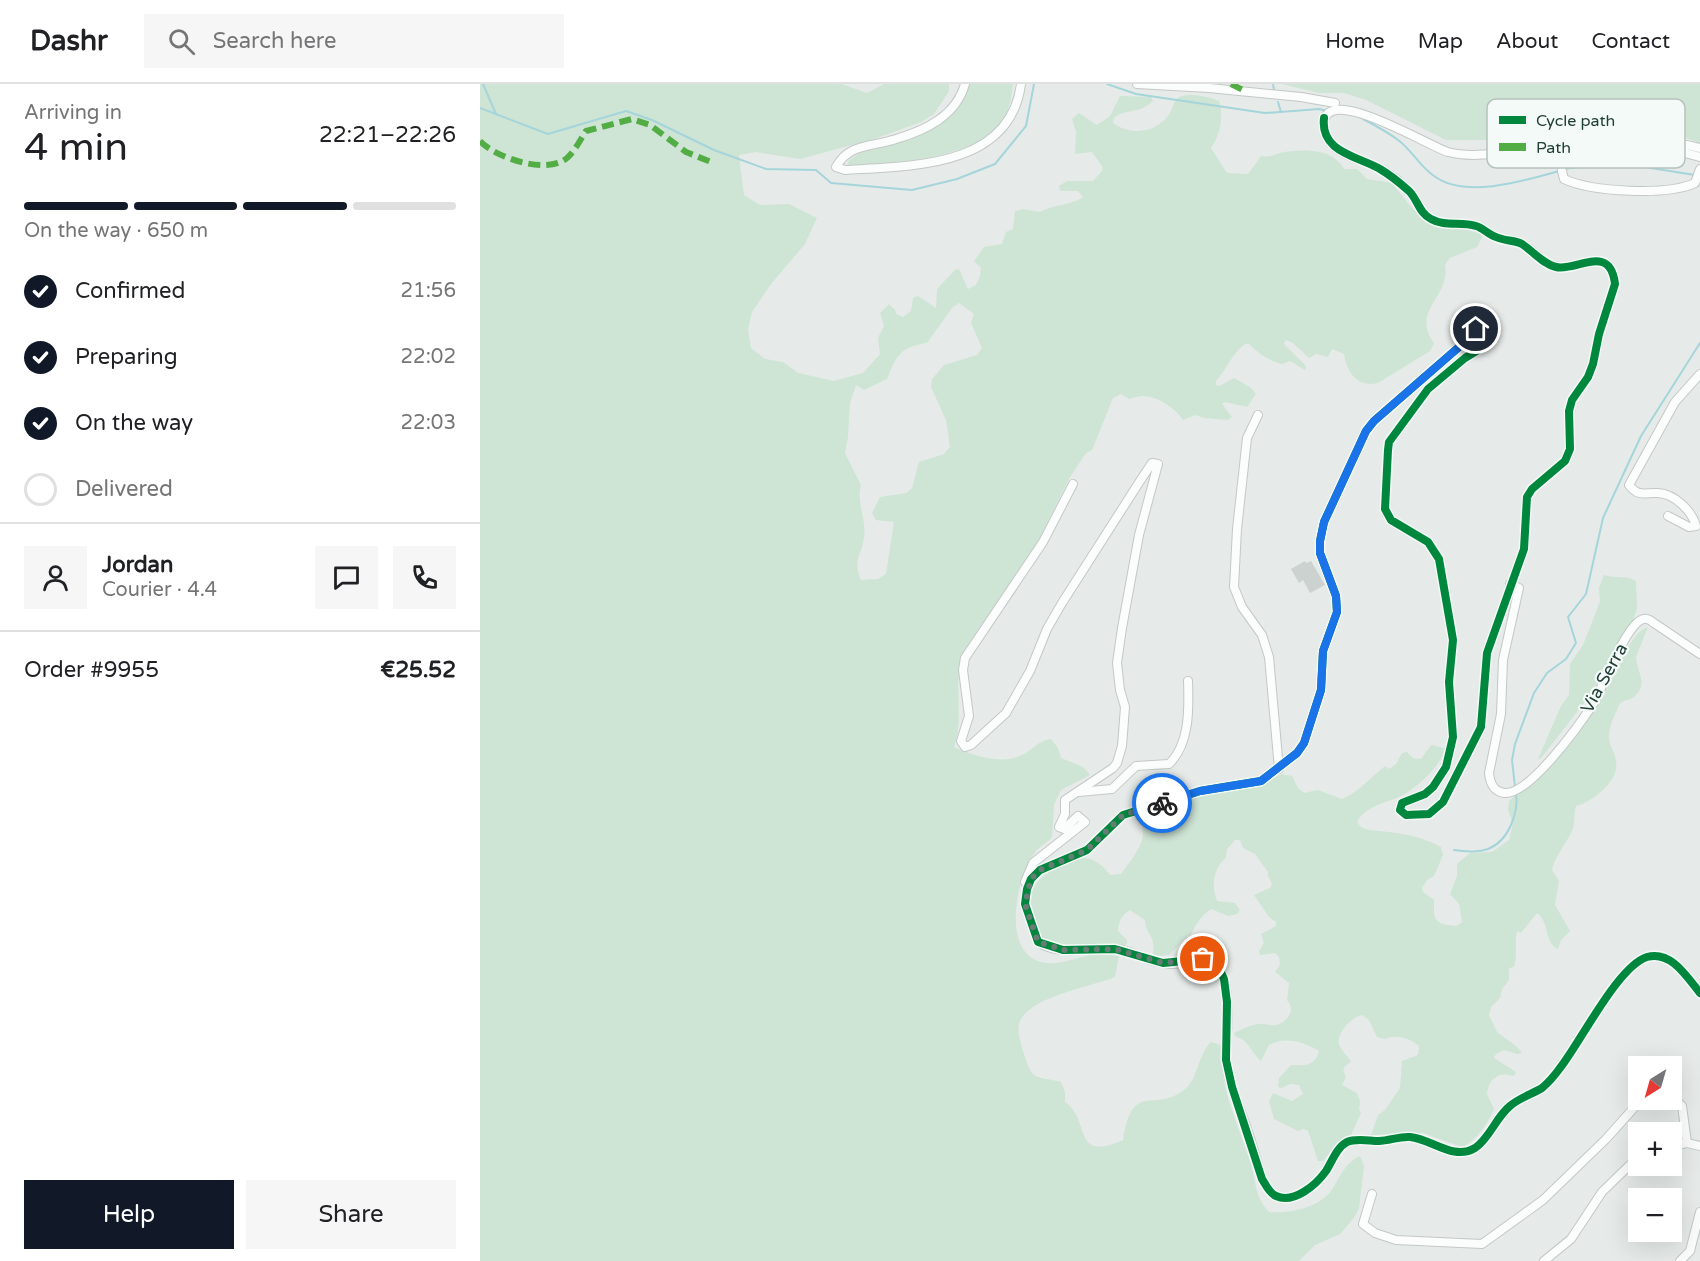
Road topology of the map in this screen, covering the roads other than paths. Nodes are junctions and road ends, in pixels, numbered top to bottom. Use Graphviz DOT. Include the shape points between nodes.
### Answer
graph roads {
  1 [pos="965,84"];
  2 [pos="1021,84"];
  3 [pos="1137,84"];
  4 [pos="1333,105"];
  5 [pos="1685,148"];
  6 [pos="1700,148"];
  7 [pos="1487,153"];
  8 [pos="1685,153"];
  9 [pos="1700,157"];
  10 [pos="1561,168"];
  11 [pos="1700,169"];
  12 [pos="1697,184"];
  13 [pos="1700,374"];
  14 [pos="1695,385"];
  15 [pos="1258,415"];
  16 [pos="1072,484"];
  17 [pos="1668,516"];
  18 [pos="1510,584"];
  19 [pos="1700,654"];
  20 [pos="1188,681"];
  21 [pos="1279,769"];
  22 [pos="1076,792"];
  23 [pos="1027,889"];
  24 [pos="1700,993"];
  25 [pos="1682,1106"];
  26 [pos="1632,1110"];
  27 [pos="1687,1143"];
  28 [pos="1682,1144"];
  29 [pos="1700,1146"];
  30 [pos="1628,1167"];
  31 [pos="1372,1194"];
  32 [pos="1700,1212"];
  33 [pos="1544,1261"];
  34 [pos="1680,1261"];
  1 -- 2 [label="street" via="961,98 940,122 896,139 852,149 836,167 845,170 921,166 959,156 1002,132 1019,104"];
  3 -- 4 [label="street" via="1301,97"];
  4 -- 7 [label="street" via="1350,102 1376,112 1401,123 1438,148 1459,154"];
  4 -- 18 [label="street" via="1324,118 1325,134 1336,148 1394,178 1411,192 1428,217 1446,224 1476,226 1497,238 1520,243 1556,267 1599,262 1614,278 1593,364 1569,411 1570,449 1565,461 1527,497 1524,549"];
  5 -- 6 [label="street"];
  8 -- 9 [label="street"];
  10 -- 12 [label="street" via="1564,179 1578,185 1633,192"];
  11 -- 12 [label="street"];
  13 -- 14 [label="street"];
  14 -- 17 [label="street" via="1674,402 1629,485 1642,495 1659,493 1676,500 1693,515 1696,526 1689,527"];
  15 -- 21 [label="street" via="1247,438 1234,587 1242,607 1262,635 1269,657"];
  16 -- 22 [label="street" via="1043,542 965,658 969,716 961,741 964,747 971,745 1006,712 1062,603 1148,466 1156,462 1117,663 1125,707 1122,746 1113,768"];
  18 -- 19 [label="street, Via Serra" via="1519,588 1503,660 1501,714 1489,773 1493,788 1500,792 1521,789 1553,757 1592,704 1626,638 1641,620 1654,622"];
  18 -- 21 [label="street" via="1487,653 1481,728 1443,802 1429,814 1406,815 1400,810 1402,803 1425,794 1446,767 1453,728 1449,682 1453,640 1439,559 1428,542 1391,520 1385,509 1389,441 1428,389 1482,348 1484,332 1476,329 1366,431 1324,522 1320,553 1333,582 1337,612 1323,651 1321,690 1308,734 1297,753"];
  20 -- 22 [label="street" via="1189,711 1181,748 1169,764 1136,766 1112,789"];
  21 -- 23 [label="street" via="1261,781 1200,791 1123,815 1087,850 1040,870"];
  22 -- 23 [label="street" via="1065,800 1065,814 1059,827 1064,829 1078,816 1085,822 1033,863 1023,885"];
  23 -- 24 [label="street" via="1025,904 1042,945 1064,950 1115,949 1163,963 1203,959 1220,970 1227,1002 1226,1060 1232,1088 1262,1179 1270,1192 1285,1198 1311,1187 1339,1149 1352,1140 1413,1137 1454,1153 1474,1148 1510,1106 1548,1082 1622,978 1635,963 1647,957 1667,959 1680,968"];
  25 -- 27 [label="street"];
  26 -- 31 [label="street" via="1543,1200 1482,1244 1396,1240 1376,1233 1363,1224"];
  27 -- 28 [label="street"];
  27 -- 29 [label="street"];
  30 -- 33 [label="street" via="1602,1192 1571,1239"];
  32 -- 34 [label="street" via="1690,1251"];
}
